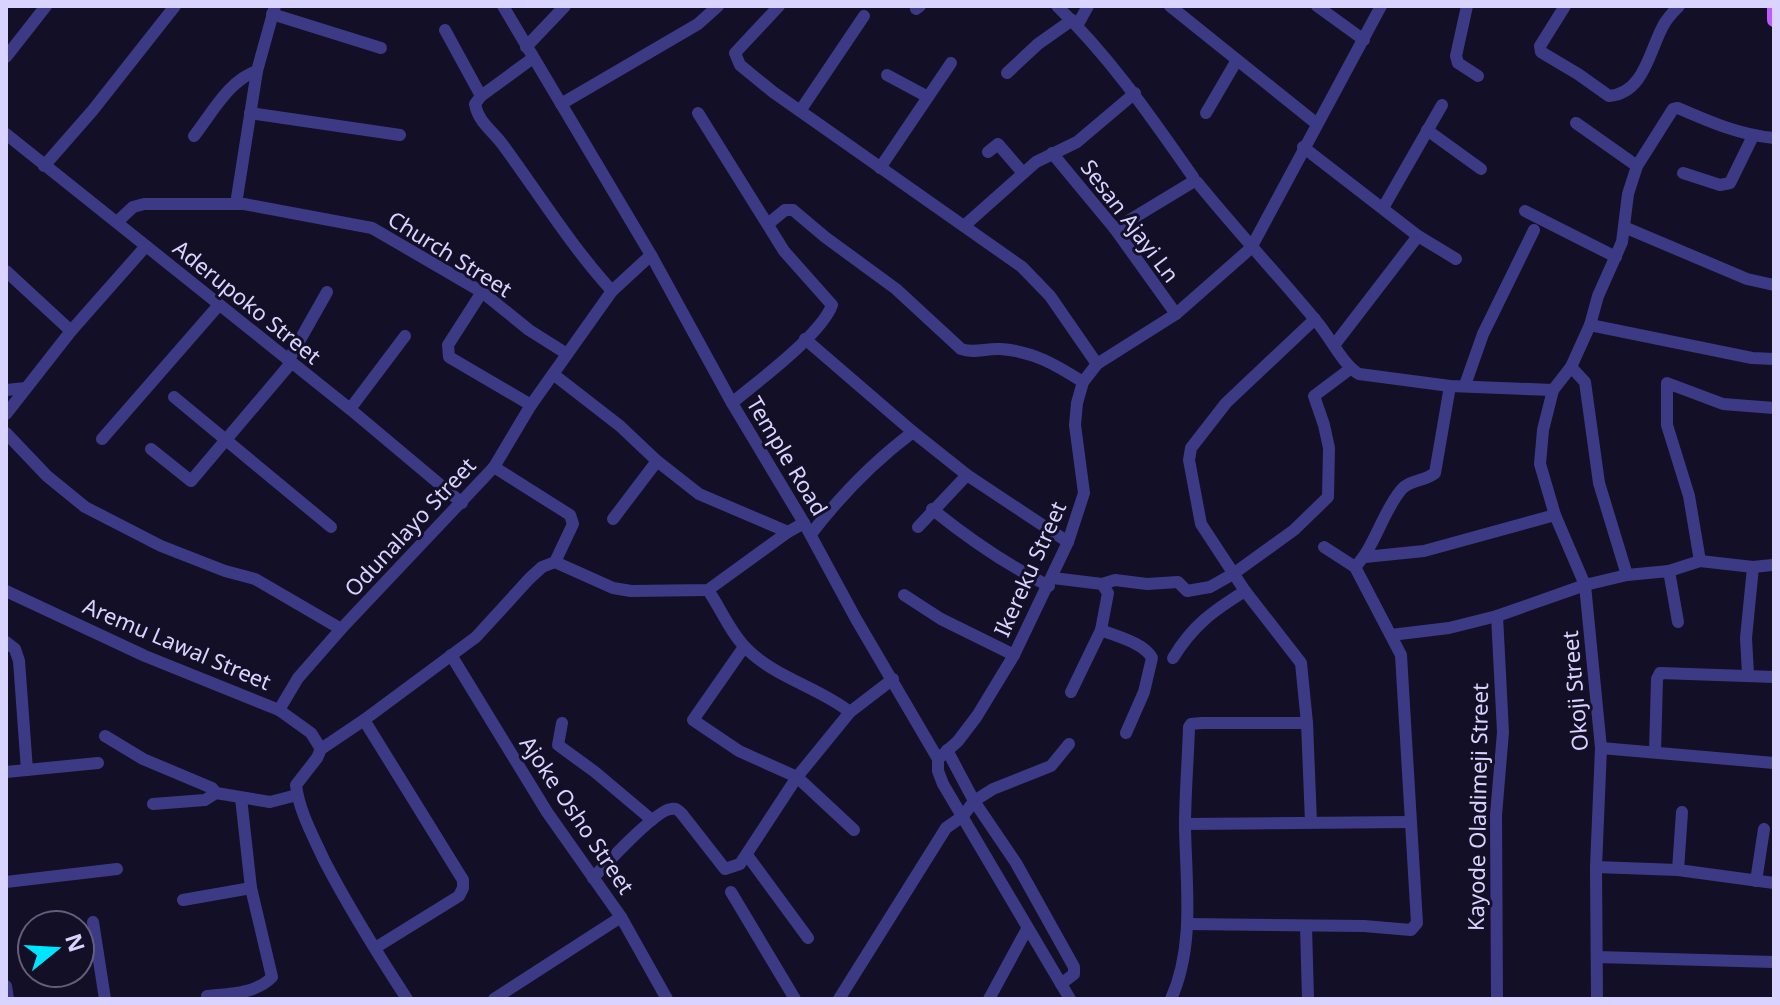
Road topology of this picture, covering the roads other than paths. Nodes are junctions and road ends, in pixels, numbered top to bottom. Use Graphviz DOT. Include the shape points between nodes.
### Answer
graph roads {
  1 [pos="46,6"];
  2 [pos="175,6"];
  3 [pos="503,6"];
  4 [pos="565,6"];
  5 [pos="718,6"];
  6 [pos="779,6"];
  7 [pos="1057,6"];
  8 [pos="1088,6"];
  9 [pos="1170,6"];
  10 [pos="1317,6"];
  11 [pos="1381,6"];
  12 [pos="1467,6"];
  13 [pos="1565,6"];
  14 [pos="1679,6"];
  15 [pos="1774,6"];
  16 [pos="274,10"];
  17 [pos="864,16"];
  18 [pos="1774,20"];
  19 [pos="1075,22"];
  20 [pos="445,30"];
  21 [pos="1364,40"];
  22 [pos="381,48"];
  23 [pos="530,52"];
  24 [pos="6,57"];
  25 [pos="1237,60"];
  26 [pos="951,63"];
  27 [pos="257,71"];
  28 [pos="1007,73"];
  29 [pos="887,75"];
  30 [pos="1478,76"];
  31 [pos="1135,93"];
  32 [pos="481,96"];
  33 [pos="928,97"];
  34 [pos="561,104"];
  35 [pos="1442,105"];
  36 [pos="800,111"];
  37 [pos="250,113"];
  38 [pos="698,113"];
  39 [pos="1206,113"];
  40 [pos="1576,123"];
  41 [pos="1317,124"];
  42 [pos="1427,130"];
  43 [pos="6,134"];
  44 [pos="400,135"];
  45 [pos="194,136"];
  46 [pos="1753,136"];
  47 [pos="1774,138"];
  48 [pos="1303,147"];
  49 [pos="988,152"];
  50 [pos="1052,153"];
  51 [pos="44,166"];
  52 [pos="1637,166"];
  53 [pos="880,168"];
  54 [pos="1481,169"];
  55 [pos="1023,173"];
  56 [pos="1683,173"];
  57 [pos="1193,181"];
  58 [pos="236,204"];
  59 [pos="1383,208"];
  60 [pos="1525,211"];
  61 [pos="117,222"];
  62 [pos="768,224"];
  63 [pos="964,226"];
  64 [pos="1624,227"];
  65 [pos="1115,229"];
  66 [pos="1534,230"];
  67 [pos="1418,236"];
  68 [pos="146,246"];
  69 [pos="1251,248"];
  70 [pos="651,255"];
  71 [pos="1616,257"];
  72 [pos="1456,259"];
  73 [pos="6,271"];
  74 [pos="1774,285"];
  75 [pos="612,291"];
  76 [pos="327,292"];
  77 [pos="482,292"];
  78 [pos="218,306"];
  79 [pos="1176,314"];
  80 [pos="1315,319"];
  81 [pos="1590,325"];
  82 [pos="71,331"];
  83 [pos="405,336"];
  84 [pos="805,339"];
  85 [pos="1335,344"];
  86 [pos="567,354"];
  87 [pos="1774,359"];
  88 [pos="290,362"];
  89 [pos="1097,364"];
  90 [pos="1571,367"];
  91 [pos="1350,369"];
  92 [pos="553,374"];
  93 [pos="1083,382"];
  94 [pos="1465,385"];
  95 [pos="1450,386"];
  96 [pos="26,388"];
  97 [pos="6,390"];
  98 [pos="1553,390"];
  99 [pos="174,397"];
  100 [pos="732,403"];
  101 [pos="531,405"];
  102 [pos="1774,408"];
  103 [pos="350,409"];
  104 [pos="6,414"];
  105 [pos="913,432"];
  106 [pos="6,433"];
  107 [pos="102,439"];
  108 [pos="228,441"];
  109 [pos="151,449"];
  110 [pos="657,461"];
  111 [pos="494,467"];
  112 [pos="967,475"];
  113 [pos="462,503"];
  114 [pos="932,509"];
  115 [pos="1555,515"];
  116 [pos="613,519"];
  117 [pos="331,527"];
  118 [pos="918,527"];
  119 [pos="807,529"];
  120 [pos="788,532"];
  121 [pos="1068,542"];
  122 [pos="1324,547"];
  123 [pos="1700,561"];
  124 [pos="555,562"];
  125 [pos="1360,562"];
  126 [pos="1773,563"];
  127 [pos="1753,567"];
  128 [pos="1669,571"];
  129 [pos="1627,575"];
  130 [pos="1051,582"];
  131 [pos="1239,582"];
  132 [pos="1102,584"];
  133 [pos="1585,585"];
  134 [pos="708,590"];
  135 [pos="6,591"];
  136 [pos="904,595"];
  137 [pos="1497,616"];
  138 [pos="1678,622"];
  139 [pos="341,629"];
  140 [pos="1101,630"];
  141 [pos="1391,635"];
  142 [pos="6,642"];
  143 [pos="744,647"];
  144 [pos="451,655"];
  145 [pos="1014,655"];
  146 [pos="1173,658"];
  147 [pos="1748,674"];
  148 [pos="1774,677"];
  149 [pos="893,679"];
  150 [pos="1071,692"];
  151 [pos="279,710"];
  152 [pos="850,712"];
  153 [pos="364,720"];
  154 [pos="562,723"];
  155 [pos="1307,723"];
  156 [pos="1126,733"];
  157 [pos="105,736"];
  158 [pos="1069,744"];
  159 [pos="1601,748"];
  160 [pos="321,749"];
  161 [pos="1655,752"];
  162 [pos="943,755"];
  163 [pos="98,763"];
  164 [pos="1774,763"];
  165 [pos="27,770"];
  166 [pos="6,772"];
  167 [pos="797,777"];
  168 [pos="297,790"];
  169 [pos="216,793"];
  170 [pos="241,798"];
  171 [pos="974,801"];
  172 [pos="153,804"];
  173 [pos="1682,812"];
  174 [pos="963,816"];
  175 [pos="652,820"];
  176 [pos="1311,822"];
  177 [pos="1410,822"];
  178 [pos="1185,824"];
  179 [pos="1764,829"];
  180 [pos="854,830"];
  181 [pos="747,855"];
  182 [pos="1596,867"];
  183 [pos="117,869"];
  184 [pos="1678,870"];
  185 [pos="593,878"];
  186 [pos="1756,881"];
  187 [pos="6,882"];
  188 [pos="1774,883"];
  189 [pos="251,888"];
  190 [pos="731,892"];
  191 [pos="183,900"];
  192 [pos="621,917"];
  193 [pos="1188,924"];
  194 [pos="1306,926"];
  195 [pos="1027,929"];
  196 [pos="808,938"];
  197 [pos="96,941"];
  198 [pos="375,948"];
  199 [pos="1597,957"];
  200 [pos="1774,962"];
  201 [pos="1061,984"];
  202 [pos="6,986"];
  203 [pos="207,996"];
  204 [pos="236,996"];
  205 [pos="8,999"];
  206 [pos="105,999"];
  207 [pos="407,999"];
  208 [pos="494,999"];
  209 [pos="667,999"];
  210 [pos="795,999"];
  211 [pos="839,999"];
  212 [pos="989,999"];
  213 [pos="1070,999"];
  214 [pos="1171,999"];
  215 [pos="1308,999"];
  216 [pos="1497,999"];
  217 [pos="1597,999"];
  1 -- 24 [label="street"];
  2 -- 51 [label="street"];
  3 -- 23 [label="street, Temple Road"];
  4 -- 23 [label="street"];
  5 -- 34 [label="street" via="698,24"];
  6 -- 36 [label="street" via="735,53 736,59"];
  7 -- 19 [label="street"];
  8 -- 19 [label="street"];
  9 -- 25 [label="street"];
  10 -- 21 [label="street"];
  11 -- 21 [label="street, Ikereku Street"];
  12 -- 30 [label="street" via="1456,56"];
  13 -- 14 [label="street" via="1540,49 1609,96 1626,92 1638,80 1665,23"];
  15 -- 18 [label="main road"];
  16 -- 22 [label="street"];
  16 -- 27 [label="street"];
  17 -- 36 [label="street"];
  19 -- 28 [label="street" via="1038,44"];
  19 -- 31 [label="street"];
  20 -- 32 [label="street"];
  21 -- 41 [label="street, Ikereku Street"];
  23 -- 32 [label="street"];
  23 -- 34 [label="street, Temple Road"];
  25 -- 39 [label="street"];
  25 -- 41 [label="street"];
  26 -- 33 [label="street"];
  27 -- 37 [label="street"];
  27 -- 45 [label="street" via="236,82"];
  29 -- 33 [label="street"];
  31 -- 50 [label="street" via="1077,142"];
  31 -- 57 [label="street"];
  32 -- 75 [label="street" via="475,104 477,114"];
  33 -- 53 [label="street"];
  34 -- 70 [label="street, Temple Road"];
  35 -- 42 [label="street"];
  36 -- 53 [label="street"];
  37 -- 44 [label="street"];
  37 -- 58 [label="street"];
  38 -- 62 [label="street"];
  40 -- 52 [label="street"];
  41 -- 48 [label="street, Ikereku Street"];
  42 -- 54 [label="street"];
  42 -- 59 [label="street"];
  43 -- 51 [label="street, Aderupoko Street"];
  46 -- 47 [label="street"];
  46 -- 52 [label="street" via="1675,109"];
  46 -- 56 [label="street" via="1727,185"];
  48 -- 59 [label="street"];
  48 -- 69 [label="street, Ikereku Street"];
  49 -- 55 [label="street" via="998,144"];
  50 -- 55 [label="street"];
  50 -- 65 [label="street, Sesan Ajayi Ln"];
  51 -- 61 [label="street, Aderupoko Street"];
  52 -- 64 [label="street"];
  53 -- 63 [label="street"];
  55 -- 63 [label="street"];
  57 -- 65 [label="street"];
  57 -- 69 [label="street"];
  58 -- 61 [label="street, Church Street" via="144,204"];
  58 -- 77 [label="street, Church Street" via="372,228"];
  59 -- 67 [label="street"];
  60 -- 71 [label="street"];
  61 -- 68 [label="street, Aderupoko Street"];
  62 -- 84 [label="street" via="784,251 832,305"];
  62 -- 93 [label="street" via="793,210 896,289 961,349 1036,354"];
  63 -- 89 [label="street" via="1022,267 1050,296"];
  64 -- 71 [label="street"];
  64 -- 74 [label="street" via="1747,279"];
  65 -- 79 [label="street, Sesan Ajayi Ln"];
  66 -- 94 [label="street" via="1483,334"];
  67 -- 72 [label="street"];
  67 -- 85 [label="street"];
  68 -- 78 [label="street, Aderupoko Street"];
  68 -- 82 [label="street"];
  69 -- 79 [label="street, Ikereku Street"];
  69 -- 80 [label="street"];
  70 -- 75 [label="street, Odunalayo Street"];
  70 -- 100 [label="street, Temple Road"];
  71 -- 81 [label="street"];
  73 -- 82 [label="street"];
  75 -- 86 [label="street, Odunalayo Street"];
  76 -- 88 [label="street"];
  77 -- 86 [label="street, Church Street"];
  77 -- 101 [label="street" via="448,345 449,357"];
  78 -- 88 [label="street, Aderupoko Street"];
  78 -- 107 [label="street"];
  79 -- 89 [label="street, Ikereku Street"];
  80 -- 85 [label="street"];
  80 -- 131 [label="street" via="1226,403 1191,448 1189,472 1201,524"];
  81 -- 87 [label="street"];
  81 -- 90 [label="street"];
  82 -- 96 [label="street"];
  83 -- 103 [label="street"];
  84 -- 100 [label="street"];
  84 -- 105 [label="street"];
  85 -- 91 [label="street"];
  86 -- 92 [label="street, Odunalayo Street"];
  88 -- 103 [label="street, Aderupoko Street"];
  88 -- 108 [label="street"];
  89 -- 93 [label="street, Ikereku Street"];
  90 -- 98 [label="street"];
  90 -- 129 [label="street" via="1585,382 1599,483"];
  91 -- 95 [label="street"];
  91 -- 131 [label="street" via="1314,396 1329,448 1328,497"];
  92 -- 101 [label="street, Odunalayo Street"];
  92 -- 110 [label="street"];
  93 -- 121 [label="street, Ikereku Street" via="1075,425 1084,493"];
  94 -- 95 [label="street"];
  94 -- 98 [label="street"];
  95 -- 125 [label="street" via="1435,473 1399,492"];
  96 -- 97 [label="street"];
  96 -- 104 [label="street"];
  98 -- 115 [label="street, Okoji Street" via="1540,464"];
  99 -- 108 [label="street"];
  100 -- 119 [label="street, Temple Road"];
  101 -- 111 [label="street, Odunalayo Street"];
  102 -- 123 [label="street" via="1723,404 1671,383 1665,387 1667,425 1689,496"];
  103 -- 113 [label="street, Aderupoko Street"];
  105 -- 112 [label="street"];
  105 -- 119 [label="street" via="875,461"];
  106 -- 139 [label="street" via="85,507 161,546 255,579"];
  108 -- 109 [label="street" via="191,481"];
  108 -- 117 [label="street"];
  110 -- 116 [label="street"];
  110 -- 120 [label="street" via="699,494"];
  111 -- 113 [label="street, Odunalayo Street"];
  111 -- 124 [label="street" via="570,515 573,524"];
  112 -- 114 [label="street"];
  112 -- 121 [label="street"];
  113 -- 139 [label="street, Odunalayo Street"];
  114 -- 118 [label="street"];
  114 -- 130 [label="street" via="980,545"];
  115 -- 125 [label="street" via="1424,551"];
  115 -- 133 [label="street, Okoji Street"];
  119 -- 120 [label="street"];
  119 -- 149 [label="street, Temple Road"];
  120 -- 134 [label="street"];
  121 -- 130 [label="street, Ikereku Street"];
  122 -- 125 [label="street"];
  123 -- 127 [label="street"];
  123 -- 128 [label="street"];
  124 -- 134 [label="street" via="613,588"];
  124 -- 144 [label="street" via="535,573 476,637"];
  125 -- 141 [label="street"];
  126 -- 127 [label="street"];
  127 -- 147 [label="street"];
  128 -- 129 [label="street"];
  128 -- 138 [label="street"];
  129 -- 133 [label="street"];
  130 -- 132 [label="street"];
  130 -- 145 [label="street, Ikereku Street"];
  131 -- 132 [label="street" via="1187,591 1178,582"];
  131 -- 146 [label="street" via="1187,635"];
  131 -- 155 [label="street" via="1301,663"];
  132 -- 140 [label="street" via="1108,593"];
  133 -- 137 [label="street"];
  133 -- 159 [label="street, Okoji Street"];
  134 -- 143 [label="street"];
  135 -- 151 [label="street, Aremu Lawal Street" via="145,656"];
  136 -- 145 [label="street"];
  137 -- 141 [label="street"];
  137 -- 216 [label="street, Kayode Oladimeji Street" via="1503,732 1496,815"];
  139 -- 151 [label="street, Odunalayo Street" via="298,678"];
  140 -- 150 [label="street"];
  140 -- 156 [label="street" via="1140,646 1152,658"];
  141 -- 177 [label="street" via="1401,655"];
  142 -- 165 [label="street" via="19,661"];
  143 -- 152 [label="street"];
  143 -- 167 [label="street" via="693,720 739,751"];
  144 -- 153 [label="street"];
  144 -- 185 [label="street, Ajoke Osho Street"];
  145 -- 162 [label="street, Ikereku Street" via="977,716"];
  147 -- 148 [label="street"];
  147 -- 161 [label="street" via="1660,673"];
  149 -- 152 [label="street"];
  149 -- 162 [label="street, Temple Road"];
  151 -- 160 [label="street, Aremu Lawal Street" via="311,733"];
  152 -- 167 [label="street"];
  153 -- 160 [label="street"];
  153 -- 198 [label="street" via="463,880 459,896"];
  154 -- 175 [label="street" via="558,745"];
  155 -- 176 [label="street"];
  155 -- 178 [label="street" via="1191,724"];
  157 -- 169 [label="street"];
  158 -- 171 [label="street" via="1051,766"];
  159 -- 161 [label="street"];
  159 -- 182 [label="street, Okoji Street"];
  160 -- 168 [label="street"];
  161 -- 164 [label="street"];
  162 -- 171 [label="street"];
  162 -- 174 [label="street, Temple Road" via="938,771"];
  163 -- 165 [label="street"];
  165 -- 166 [label="street"];
  167 -- 180 [label="street"];
  167 -- 181 [label="street"];
  168 -- 170 [label="street" via="270,802"];
  168 -- 198 [label="street" via="310,830"];
  169 -- 170 [label="street"];
  169 -- 172 [label="street" via="205,800"];
  170 -- 189 [label="street"];
  171 -- 174 [label="street"];
  171 -- 201 [label="street" via="1074,967 1074,974"];
  173 -- 184 [label="street"];
  174 -- 195 [label="street, Temple Road"];
  174 -- 211 [label="street" via="946,828"];
  175 -- 181 [label="street" via="668,808 676,809 725,869"];
  175 -- 185 [label="street"];
  176 -- 177 [label="street"];
  176 -- 178 [label="street"];
  177 -- 194 [label="street" via="1415,927"];
  178 -- 193 [label="street"];
  179 -- 186 [label="street"];
  181 -- 196 [label="street"];
  182 -- 184 [label="street"];
  182 -- 199 [label="street, Okoji Street"];
  183 -- 187 [label="street"];
  184 -- 186 [label="street"];
  185 -- 192 [label="street, Ajoke Osho Street"];
  186 -- 188 [label="street"];
  189 -- 191 [label="street"];
  189 -- 204 [label="street" via="272,977"];
  190 -- 210 [label="street"];
  192 -- 208 [label="street"];
  192 -- 209 [label="street, Ajoke Osho Street"];
  193 -- 194 [label="street"];
  193 -- 214 [label="street" via="1182,975"];
  194 -- 215 [label="street"];
  195 -- 201 [label="street, Temple Road"];
  195 -- 212 [label="street"];
  197 -- 206 [label="street"];
  198 -- 207 [label="street"];
  199 -- 200 [label="street"];
  199 -- 217 [label="street, Okoji Street"];
  201 -- 213 [label="street, Temple Road"];
  202 -- 205 [label="street"];
  203 -- 204 [label="street"];
}
